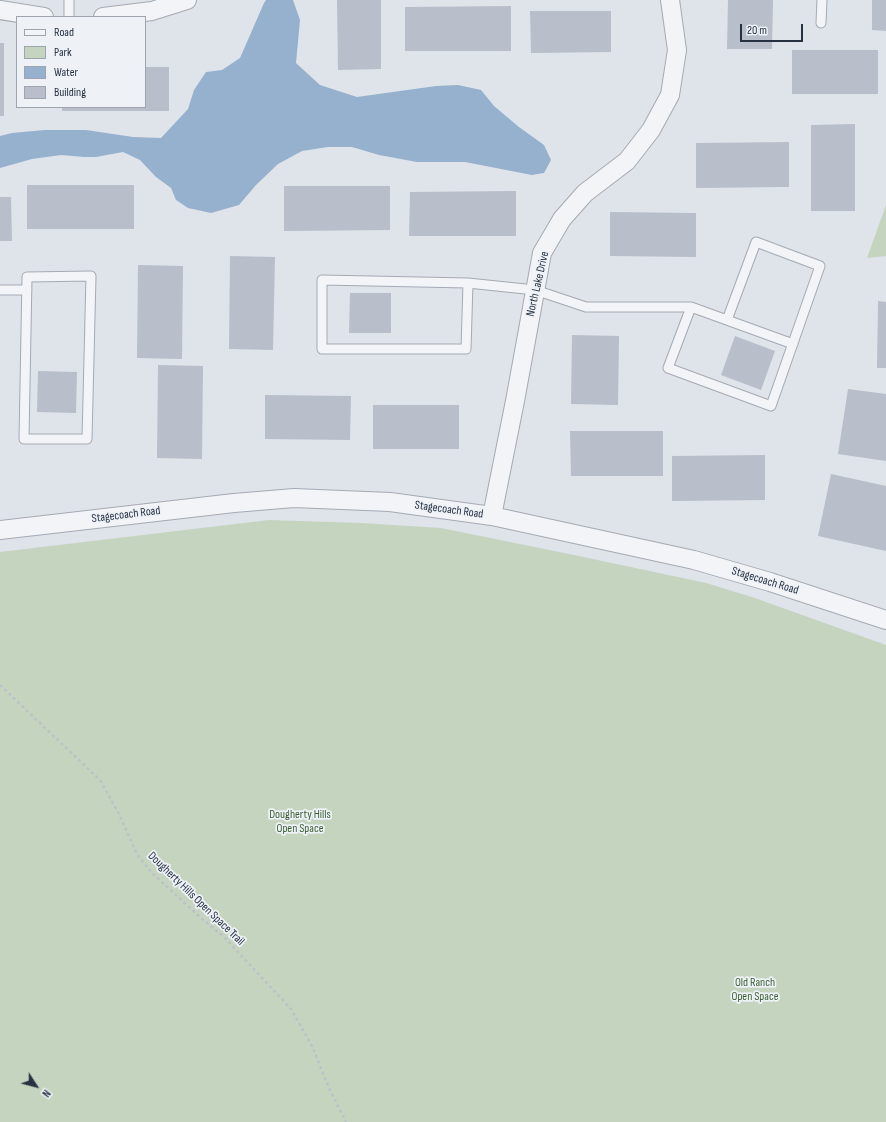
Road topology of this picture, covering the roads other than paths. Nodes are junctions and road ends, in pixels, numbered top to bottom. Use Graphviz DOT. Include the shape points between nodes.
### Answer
graph roads {
  1 [pos="69,0"];
  2 [pos="187,0"];
  3 [pos="670,0"];
  4 [pos="822,0"];
  5 [pos="0,10"];
  6 [pos="38,16"];
  7 [pos="69,16"];
  8 [pos="111,16"];
  9 [pos="821,23"];
  10 [pos="468,283"];
  11 [pos="0,290"];
  12 [pos="27,290"];
  13 [pos="534,290"];
  14 [pos="691,307"];
  15 [pos="727,320"];
  16 [pos="792,344"];
  17 [pos="492,516"];
  18 [pos="0,530"];
  19 [pos="886,620"];
  1 -- 7 [label="lane"];
  2 -- 8 [label="street" via="152,11"];
  3 -- 13 [label="street, North Lake Drive" via="677,50 670,95 651,130 627,161 585,193 562,219 542,253"];
  4 -- 9 [label="lane"];
  5 -- 6 [label="street"];
  10 -- 10 [label="lane" via="322,280 322,349 466,348"];
  10 -- 13 [label="lane"];
  11 -- 12 [label="lane"];
  12 -- 12 [label="lane" via="24,439 87,439 91,276 27,277"];
  13 -- 14 [label="lane" via="586,307"];
  13 -- 17 [label="street, North Lake Drive"];
  14 -- 15 [label="lane"];
  14 -- 16 [label="lane" via="668,368 771,406"];
  15 -- 16 [label="lane"];
  15 -- 16 [label="lane" via="756,242 820,266"];
  17 -- 18 [label="street, Stagecoach Road" via="390,502 294,498"];
  17 -- 19 [label="street, Stagecoach Road" via="694,560"];
}
